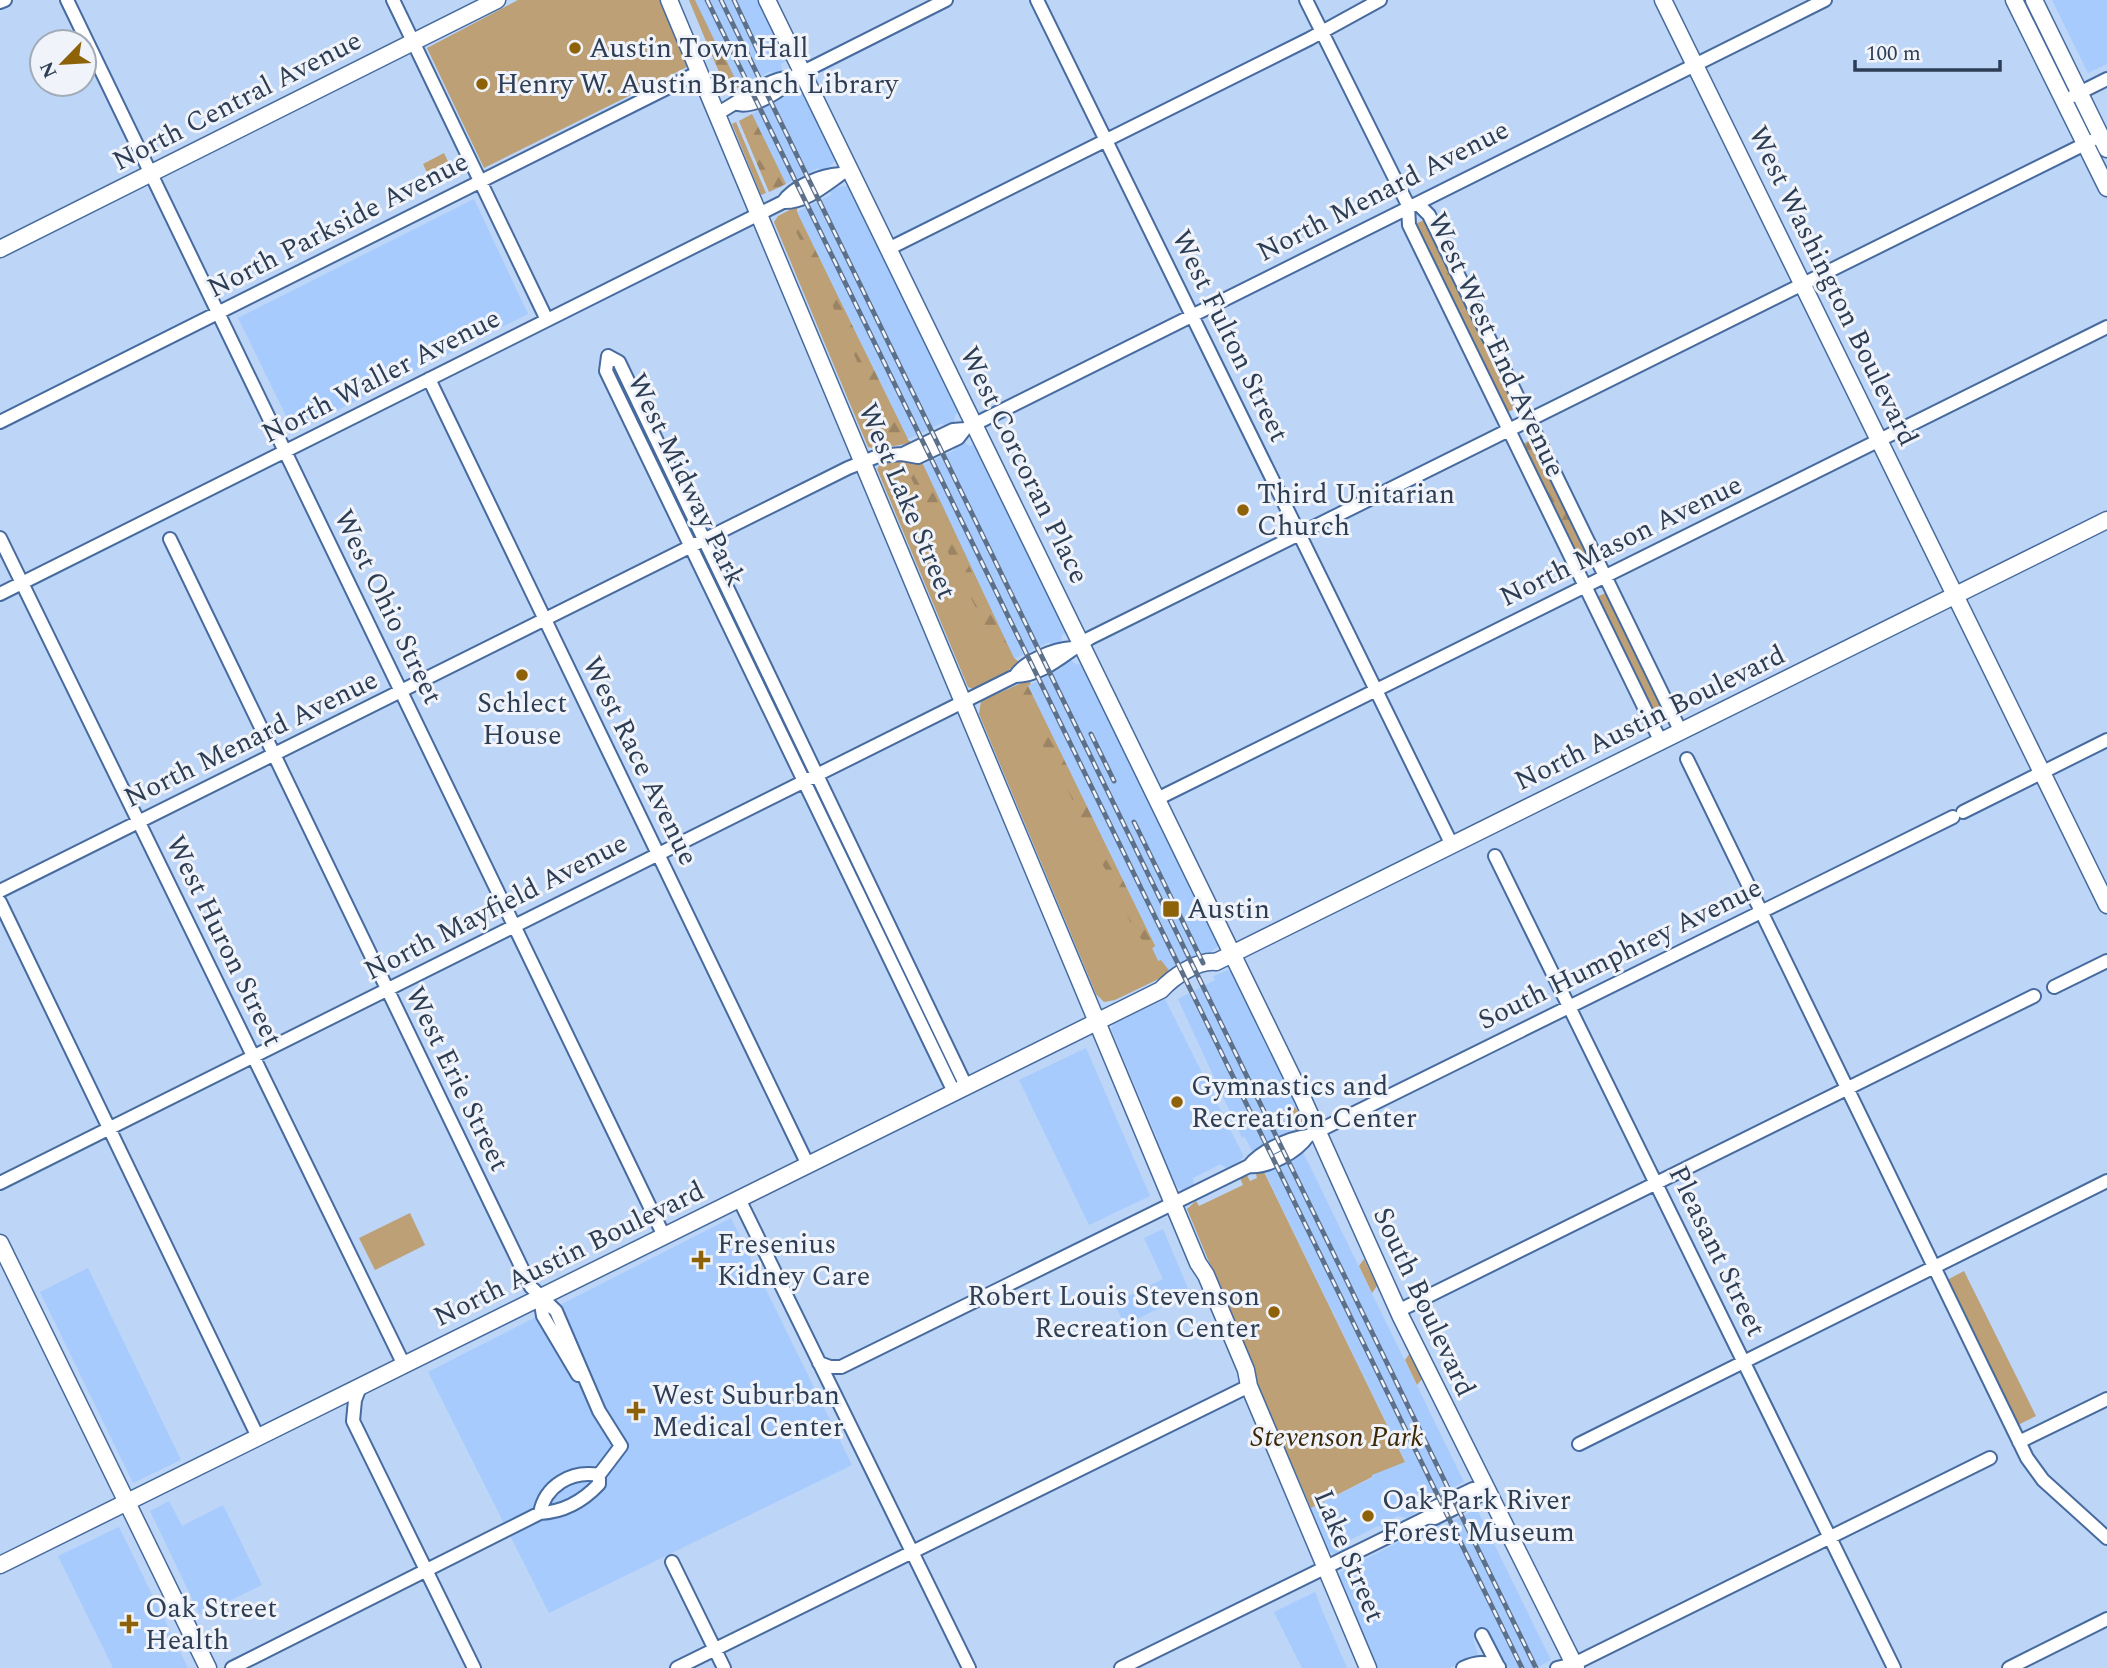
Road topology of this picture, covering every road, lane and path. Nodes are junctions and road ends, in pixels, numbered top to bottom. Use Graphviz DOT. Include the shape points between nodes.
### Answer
graph roads {
  1 [pos="67,0"];
  2 [pos="393,0"];
  3 [pos="497,0"];
  4 [pos="669,0"];
  5 [pos="767,0"];
  6 [pos="946,0"];
  7 [pos="1037,0"];
  8 [pos="1306,0"];
  9 [pos="1380,0"];
  10 [pos="1663,0"];
  11 [pos="1825,0"];
  12 [pos="2014,0"];
  13 [pos="2034,0"];
  14 [pos="1321,31"];
  15 [pos="414,42"];
  16 [pos="1695,64"];
  17 [pos="699,72"];
  18 [pos="798,75"];
  19 [pos="2107,79"];
  20 [pos="2079,93"];
  21 [pos="2064,100"];
  22 [pos="716,114"];
  23 [pos="1106,139"];
  24 [pos="2104,142"];
  25 [pos="2085,144"];
  26 [pos="845,172"];
  27 [pos="151,173"];
  28 [pos="481,181"];
  29 [pos="2107,188"];
  30 [pos="1408,205"];
  31 [pos="758,214"];
  32 [pos="0,249"];
  33 [pos="888,249"];
  34 [pos="1802,284"];
  35 [pos="218,313"];
  36 [pos="1192,315"];
  37 [pos="547,320"];
  38 [pos="2107,327"];
  39 [pos="429,379"];
  40 [pos="1529,420"];
  41 [pos="647,421"];
  42 [pos="0,422"];
  43 [pos="969,426"];
  44 [pos="633,427"];
  45 [pos="1509,430"];
  46 [pos="1879,440"];
  47 [pos="285,451"];
  48 [pos="862,462"];
  49 [pos="2107,520"];
  50 [pos="1299,534"];
  51 [pos="0,538"];
  52 [pos="170,539"];
  53 [pos="705,541"];
  54 [pos="691,547"];
  55 [pos="1605,576"];
  56 [pos="22,583"];
  57 [pos="1585,586"];
  58 [pos="0,594"];
  59 [pos="1955,596"];
  60 [pos="545,620"];
  61 [pos="1077,646"];
  62 [pos="1375,690"];
  63 [pos="401,692"];
  64 [pos="962,703"];
  65 [pos="1681,732"];
  66 [pos="2107,740"];
  67 [pos="1661,742"];
  68 [pos="275,755"];
  69 [pos="1687,758"];
  70 [pos="2041,773"];
  71 [pos="817,775"];
  72 [pos="804,781"];
  73 [pos="1157,799"];
  74 [pos="139,822"];
  75 [pos="1452,845"];
  76 [pos="657,854"];
  77 [pos="1495,856"];
  78 [pos="0,891"];
  79 [pos="0,902"];
  80 [pos="2107,905"];
  81 [pos="1761,912"];
  82 [pos="514,926"];
  83 [pos="1232,954"];
  84 [pos="2107,961"];
  85 [pos="2054,987"];
  86 [pos="386,989"];
  87 [pos="2034,996"];
  88 [pos="1569,1007"];
  89 [pos="1096,1022"];
  90 [pos="253,1056"];
  91 [pos="960,1089"];
  92 [pos="1847,1089"];
  93 [pos="109,1128"];
  94 [pos="1313,1134"];
  95 [pos="808,1165"];
  96 [pos="2107,1181"];
  97 [pos="0,1183"];
  98 [pos="1656,1183"];
  99 [pos="739,1199"];
  100 [pos="1173,1203"];
  101 [pos="664,1236"];
  102 [pos="0,1243"];
  103 [pos="1934,1267"];
  104 [pos="540,1298"];
  105 [pos="1398,1311"];
  106 [pos="1744,1362"];
  107 [pos="819,1363"];
  108 [pos="404,1365"];
  109 [pos="1249,1386"];
  110 [pos="360,1387"];
  111 [pos="2107,1399"];
  112 [pos="258,1437"];
  113 [pos="2019,1442"];
  114 [pos="1579,1444"];
  115 [pos="1990,1458"];
  116 [pos="599,1475"];
  117 [pos="1485,1488"];
  118 [pos="126,1503"];
  119 [pos="540,1513"];
  120 [pos="1830,1537"];
  121 [pos="2107,1538"];
  122 [pos="912,1552"];
  123 [pos="672,1562"];
  124 [pos="0,1565"];
  125 [pos="1326,1568"];
  126 [pos="426,1571"];
  127 [pos="2107,1619"];
  128 [pos="1482,1635"];
  129 [pos="715,1649"];
  130 [pos="1573,1666"];
  131 [pos="208,1668"];
  132 [pos="232,1668"];
  133 [pos="474,1668"];
  134 [pos="677,1668"];
  135 [pos="724,1668"];
  136 [pos="969,1668"];
  137 [pos="1121,1668"];
  138 [pos="1367,1668"];
  139 [pos="1463,1668"];
  140 [pos="1499,1668"];
  141 [pos="1557,1668"];
  142 [pos="1894,1668"];
  143 [pos="2008,1668"];
  1 -- 27 [label="street, West Ohio Street"];
  2 -- 15 [label="street"];
  3 -- 15 [label="street, North Central Avenue"];
  4 -- 17 [label="street, West Lake Street"];
  5 -- 18 [label="street, West Corcoran Place"];
  6 -- 18 [label="street"];
  7 -- 23 [label="street, West Fulton Street"];
  8 -- 14 [label="street"];
  9 -- 14 [label="street"];
  10 -- 16 [label="street, West Washington Boulevard"];
  11 -- 16 [label="street, North Menard Avenue"];
  12 -- 21 [label="street"];
  13 -- 20 [label="street"];
  14 -- 23 [label="street"];
  14 -- 30 [label="street"];
  15 -- 27 [label="street, North Central Avenue"];
  15 -- 28 [label="street"];
  16 -- 30 [label="street, North Menard Avenue"];
  16 -- 34 [label="street, West Washington Boulevard"];
  17 -- 22 [label="street, West Lake Street"];
  17 -- 28 [label="street, North Parkside Avenue"];
  18 -- 22 [label="street" via="785,87 746,106 737,104"];
  18 -- 26 [label="street, West Corcoran Place"];
  19 -- 20 [label="street"];
  20 -- 21 [label="street"];
  20 -- 24 [label="street"];
  21 -- 25 [label="street"];
  22 -- 31 [label="street, West Lake Street"];
  23 -- 33 [label="street"];
  23 -- 36 [label="street, West Fulton Street"];
  24 -- 25 [label="street, North Mayfield Avenue"];
  25 -- 29 [label="street"];
  25 -- 34 [label="street, North Mayfield Avenue"];
  26 -- 31 [label="street, North Waller Avenue" via="793,202"];
  26 -- 33 [label="street, West Corcoran Place"];
  27 -- 32 [label="street, North Central Avenue"];
  27 -- 35 [label="street, West Ohio Street"];
  28 -- 35 [label="street, North Parkside Avenue"];
  28 -- 37 [label="street"];
  30 -- 36 [label="street, North Menard Avenue"];
  30 -- 40 [label="street, West West End Avenue" via="1419,205 1429,215"];
  30 -- 45 [label="street, West West End Avenue" via="1409,226"];
  31 -- 37 [label="street, North Waller Avenue"];
  31 -- 48 [label="street, West Lake Street"];
  33 -- 43 [label="street, West Corcoran Place"];
  34 -- 40 [label="street, North Mayfield Avenue"];
  34 -- 46 [label="street, West Washington Boulevard"];
  35 -- 42 [label="street, North Parkside Avenue"];
  35 -- 47 [label="street, West Ohio Street"];
  36 -- 43 [label="street, North Menard Avenue"];
  36 -- 50 [label="street, West Fulton Street"];
  37 -- 39 [label="street, North Waller Avenue"];
  38 -- 46 [label="street, North Mason Avenue"];
  39 -- 47 [label="street, North Waller Avenue"];
  39 -- 60 [label="street, West Race Avenue"];
  40 -- 45 [label="street, North Mayfield Avenue"];
  40 -- 55 [label="street, West West End Avenue"];
  41 -- 44 [label="street"];
  41 -- 44 [label="street, West Midway Park" via="619,362 608,356 606,371"];
  41 -- 53 [label="street, West Midway Park"];
  43 -- 48 [label="street, North Menard Avenue" via="958,438 918,457 878,456"];
  43 -- 61 [label="street, West Corcoran Place"];
  44 -- 54 [label="street, West Midway Park"];
  45 -- 50 [label="street, North Mayfield Avenue"];
  45 -- 57 [label="street, West West End Avenue"];
  46 -- 55 [label="street, North Mason Avenue"];
  46 -- 59 [label="street, West Washington Boulevard"];
  47 -- 56 [label="street, North Waller Avenue"];
  47 -- 63 [label="street, West Ohio Street"];
  48 -- 53 [label="street, North Menard Avenue"];
  48 -- 64 [label="street, West Lake Street"];
  49 -- 59 [label="street, North Austin Boulevard"];
  50 -- 61 [label="street, North Mayfield Avenue"];
  50 -- 62 [label="street, West Fulton Street"];
  51 -- 56 [label="street, West Huron Street"];
  52 -- 68 [label="street, West Erie Street"];
  53 -- 54 [label="street, North Menard Avenue"];
  53 -- 71 [label="street, West Midway Park"];
  54 -- 60 [label="street, North Menard Avenue"];
  54 -- 72 [label="street, West Midway Park"];
  55 -- 57 [label="street, North Mason Avenue"];
  55 -- 65 [label="street, West West End Avenue"];
  56 -- 58 [label="street, North Waller Avenue"];
  56 -- 74 [label="street, West Huron Street"];
  57 -- 62 [label="street, North Mason Avenue"];
  57 -- 67 [label="street, West West End Avenue"];
  59 -- 65 [label="street, North Austin Boulevard"];
  59 -- 70 [label="street, West Washington Boulevard"];
  60 -- 63 [label="street, North Menard Avenue"];
  60 -- 76 [label="street, West Race Avenue"];
  61 -- 64 [label="street, North Mayfield Avenue" via="1021,668 1015,676"];
  61 -- 73 [label="street, West Corcoran Place"];
  62 -- 73 [label="street, North Mason Avenue"];
  62 -- 75 [label="street, West Fulton Street"];
  63 -- 68 [label="street, North Menard Avenue"];
  63 -- 82 [label="street, West Ohio Street"];
  64 -- 71 [label="street, North Mayfield Avenue"];
  64 -- 89 [label="street, West Lake Street"];
  65 -- 67 [label="street, North Austin Boulevard"];
  66 -- 70 [label="street, South Humphrey Avenue"];
  67 -- 75 [label="street, North Austin Boulevard"];
  68 -- 74 [label="street, North Menard Avenue"];
  68 -- 86 [label="street, West Erie Street"];
  69 -- 81 [label="street"];
  70 -- 80 [label="street, West Washington Boulevard"];
  70 -- 81 [label="street, South Humphrey Avenue"];
  71 -- 72 [label="street, North Mayfield Avenue"];
  71 -- 91 [label="street, West Midway Park"];
  72 -- 76 [label="street, North Mayfield Avenue"];
  72 -- 91 [label="street, West Midway Park"];
  73 -- 83 [label="street, West Corcoran Place"];
  74 -- 78 [label="street, North Menard Avenue"];
  74 -- 90 [label="street, West Huron Street"];
  75 -- 83 [label="street, North Austin Boulevard"];
  76 -- 82 [label="street, North Mayfield Avenue"];
  76 -- 95 [label="street, West Race Avenue"];
  77 -- 88 [label="street, Pleasant Street"];
  79 -- 93 [label="street"];
  81 -- 88 [label="street, South Humphrey Avenue"];
  81 -- 92 [label="street"];
  82 -- 86 [label="street, North Mayfield Avenue"];
  82 -- 101 [label="street, West Ohio Street"];
  83 -- 89 [label="street, North Austin Boulevard" via="1216,962 1212,970"];
  83 -- 94 [label="street, South Boulevard"];
  84 -- 85 [label="street"];
  86 -- 90 [label="street, North Mayfield Avenue"];
  86 -- 104 [label="street, West Erie Street"];
  87 -- 92 [label="street"];
  88 -- 94 [label="street, South Humphrey Avenue"];
  88 -- 98 [label="street, Pleasant Street"];
  89 -- 91 [label="street, North Austin Boulevard"];
  89 -- 100 [label="street, Lake Street"];
  90 -- 93 [label="street, North Mayfield Avenue"];
  90 -- 108 [label="street, West Huron Street"];
  91 -- 95 [label="street, North Austin Boulevard"];
  92 -- 98 [label="street"];
  92 -- 103 [label="street"];
  93 -- 97 [label="street, North Mayfield Avenue"];
  93 -- 112 [label="street"];
  94 -- 100 [label="street, South Humphrey Avenue" via="1297,1137"];
  94 -- 105 [label="street, South Boulevard"];
  95 -- 99 [label="street, North Austin Boulevard"];
  96 -- 103 [label="street"];
  98 -- 105 [label="street"];
  98 -- 106 [label="street, Pleasant Street"];
  99 -- 101 [label="street, North Austin Boulevard"];
  99 -- 107 [label="street"];
  100 -- 107 [label="street, South Humphrey Avenue" via="841,1367"];
  100 -- 109 [label="street, Lake Street" via="1232,1362"];
  101 -- 104 [label="street, North Austin Boulevard"];
  102 -- 118 [label="street"];
  103 -- 106 [label="street"];
  103 -- 113 [label="street"];
  104 -- 108 [label="street, North Austin Boulevard"];
  104 -- 116 [label="street, West Erie Street" via="542,1316 621,1447"];
  105 -- 117 [label="street, South Boulevard"];
  106 -- 114 [label="street"];
  106 -- 120 [label="street, Pleasant Street"];
  107 -- 122 [label="street"];
  108 -- 110 [label="street, North Austin Boulevard"];
  109 -- 122 [label="street"];
  109 -- 125 [label="street, Lake Street"];
  110 -- 112 [label="street, North Austin Boulevard"];
  110 -- 126 [label="street" via="353,1421"];
  111 -- 113 [label="street"];
  112 -- 118 [label="street, North Austin Boulevard"];
  113 -- 121 [label="street" via="2043,1480"];
  115 -- 120 [label="street"];
  116 -- 119 [label="street" via="599,1484 575,1503 557,1513"];
  116 -- 119 [label="street" via="582,1475 550,1488"];
  117 -- 125 [label="street" via="1477,1497"];
  117 -- 130 [label="street, South Boulevard"];
  118 -- 124 [label="street, North Austin Boulevard"];
  118 -- 131 [label="street"];
  119 -- 126 [label="street"];
  120 -- 130 [label="street"];
  120 -- 142 [label="street, Pleasant Street"];
  122 -- 129 [label="street"];
  122 -- 136 [label="street"];
  123 -- 129 [label="street"];
  125 -- 137 [label="street"];
  125 -- 138 [label="street, Lake Street"];
  126 -- 132 [label="street"];
  126 -- 133 [label="street"];
  127 -- 143 [label="street"];
  128 -- 140 [label="street"];
  129 -- 134 [label="street"];
  129 -- 135 [label="street"];
  130 -- 141 [label="street"];
  139 -- 140 [label="street" via="1488,1662"];
}
